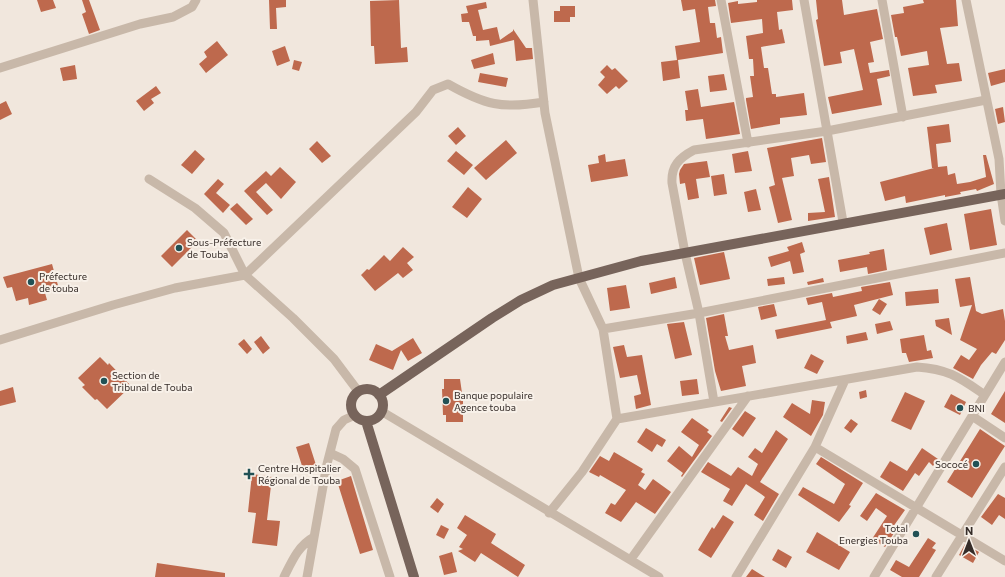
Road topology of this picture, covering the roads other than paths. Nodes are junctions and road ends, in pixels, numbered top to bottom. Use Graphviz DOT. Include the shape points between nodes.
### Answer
graph roads {
  1 [pos="196,0"];
  2 [pos="533,0"];
  3 [pos="721,0"];
  4 [pos="804,0"];
  5 [pos="882,0"];
  6 [pos="966,0"];
  7 [pos="0,68"];
  8 [pos="986,100"];
  9 [pos="544,102"];
  10 [pos="904,117"];
  11 [pos="827,131"];
  12 [pos="748,143"];
  13 [pos="149,179"];
  14 [pos="1003,194"];
  15 [pos="1005,221"];
  16 [pos="843,222"];
  17 [pos="685,253"];
  18 [pos="1005,253"];
  19 [pos="245,275"];
  20 [pos="579,278"];
  21 [pos="700,313"];
  22 [pos="602,329"];
  23 [pos="0,340"];
  24 [pos="1005,362"];
  25 [pos="845,380"];
  26 [pos="358,391"];
  27 [pos="379,395"];
  28 [pos="986,395"];
  29 [pos="748,396"];
  30 [pos="714,402"];
  31 [pos="381,411"];
  32 [pos="355,415"];
  33 [pos="972,416"];
  34 [pos="617,419"];
  35 [pos="366,420"];
  36 [pos="1005,438"];
  37 [pos="815,447"];
  38 [pos="330,454"];
  39 [pos="1005,467"];
  40 [pos="917,509"];
  41 [pos="549,513"];
  42 [pos="962,536"];
  43 [pos="314,537"];
  44 [pos="631,559"];
  45 [pos="1005,561"];
  46 [pos="284,577"];
  47 [pos="307,577"];
  48 [pos="390,577"];
  49 [pos="414,577"];
  50 [pos="659,577"];
  51 [pos="736,577"];
  52 [pos="874,577"];
  53 [pos="936,577"];
  1 -- 7 [label="street" via="192,7 173,17 140,24"];
  2 -- 9 [label="street"];
  3 -- 12 [label="street"];
  4 -- 11 [label="street"];
  5 -- 10 [label="street"];
  6 -- 8 [label="street"];
  8 -- 10 [label="street"];
  8 -- 14 [label="street" via="999,159"];
  9 -- 19 [label="street" via="498,106 471,97 448,84 434,90 416,112"];
  9 -- 20 [label="street"];
  10 -- 11 [label="street"];
  11 -- 12 [label="street"];
  11 -- 16 [label="street"];
  12 -- 17 [label="street" via="694,150 675,164 672,183"];
  13 -- 19 [label="street" via="196,208 224,233"];
  14 -- 15 [label="street"];
  14 -- 16 [label="main road"];
  16 -- 17 [label="main road"];
  17 -- 20 [label="main road" via="641,261"];
  17 -- 21 [label="street"];
  18 -- 21 [label="street"];
  19 -- 23 [label="street" via="168,290"];
  19 -- 26 [label="street" via="334,359"];
  20 -- 22 [label="street"];
  20 -- 27 [label="main road" via="553,285 521,300"];
  21 -- 22 [label="street"];
  21 -- 30 [label="street"];
  22 -- 34 [label="street"];
  24 -- 28 [label="street"];
  25 -- 28 [label="street" via="917,367 936,368 954,375"];
  25 -- 29 [label="street"];
  25 -- 37 [label="street"];
  26 -- 27 [label="main road" via="370,389"];
  26 -- 32 [label="main road" via="351,400"];
  27 -- 31 [label="main road" via="383,405"];
  28 -- 33 [label="street"];
  29 -- 30 [label="street"];
  29 -- 44 [label="street"];
  30 -- 34 [label="street"];
  31 -- 35 [label="main road" via="375,418"];
  31 -- 41 [label="street"];
  32 -- 35 [label="main road"];
  32 -- 38 [label="street" via="344,420 336,429"];
  33 -- 36 [label="street"];
  33 -- 40 [label="street"];
  34 -- 41 [label="street" via="582,472"];
  35 -- 49 [label="main road"];
  37 -- 40 [label="street"];
  37 -- 51 [label="street"];
  38 -- 43 [label="street"];
  38 -- 48 [label="street" via="343,459 355,469"];
  39 -- 42 [label="street"];
  40 -- 42 [label="street"];
  40 -- 52 [label="street"];
  41 -- 44 [label="street"];
  42 -- 45 [label="street"];
  42 -- 53 [label="street"];
  43 -- 46 [label="street" via="299,548"];
  43 -- 47 [label="street"];
  44 -- 50 [label="street"];
}
